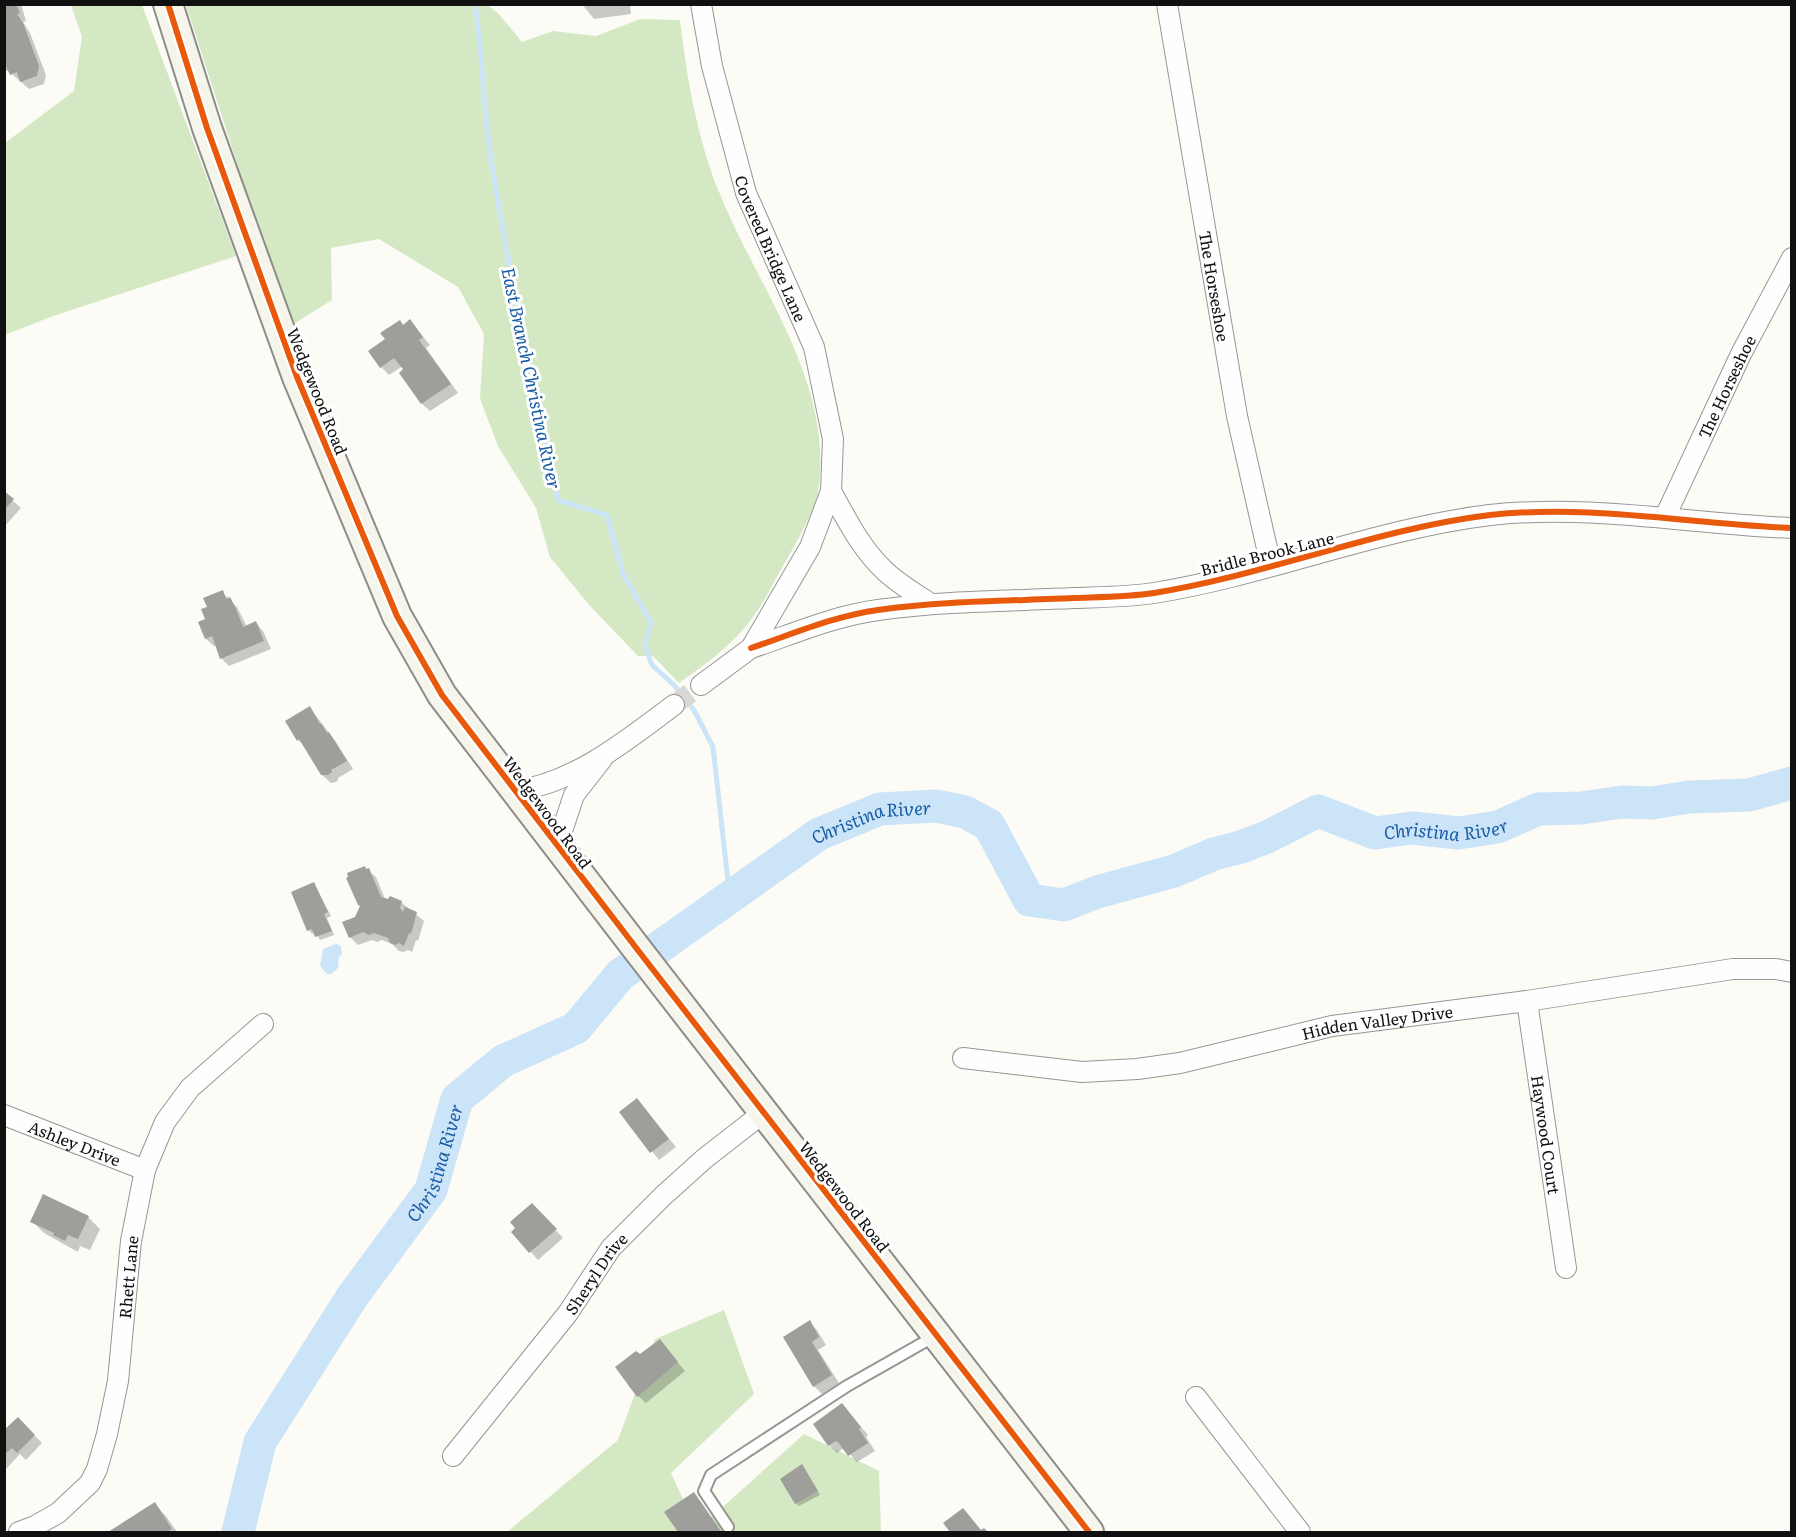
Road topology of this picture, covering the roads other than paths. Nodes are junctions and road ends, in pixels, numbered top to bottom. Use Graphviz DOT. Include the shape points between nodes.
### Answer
graph roads {
  1 [pos="168,4"];
  2 [pos="700,4"];
  3 [pos="1167,4"];
  4 [pos="1791,258"];
  5 [pos="831,491"];
  6 [pos="1665,517"];
  7 [pos="1791,528"];
  8 [pos="1271,566"];
  9 [pos="931,604"];
  10 [pos="752,648"];
  11 [pos="701,685"];
  12 [pos="674,705"];
  13 [pos="603,757"];
  14 [pos="515,791"];
  15 [pos="557,846"];
  16 [pos="1791,972"];
  17 [pos="1527,1001"];
  18 [pos="263,1024"];
  19 [pos="963,1058"];
  20 [pos="764,1113"];
  21 [pos="4,1115"];
  22 [pos="146,1170"];
  23 [pos="1566,1268"];
  24 [pos="936,1335"];
  25 [pos="1196,1397"];
  26 [pos="453,1455"];
  27 [pos="728,1527"];
  28 [pos="19,1533"];
  29 [pos="1089,1533"];
  30 [pos="1300,1533"];
  1 -- 14 [label="street, Wedgewood Road" via="207,128 297,377 397,616 442,695"];
  2 -- 5 [label="street, Covered Bridge Lane" via="712,66 746,193 813,347 833,439"];
  3 -- 8 [label="street, The Horseshoe" via="1236,416"];
  4 -- 6 [label="street, The Horseshoe"];
  5 -- 9 [label="street" via="868,553 886,572"];
  5 -- 10 [label="street, Covered Bridge Lane" via="810,547"];
  6 -- 7 [label="street, Bridle Brook Lane"];
  6 -- 8 [label="street, Bridle Brook Lane" via="1552,511 1492,515 1438,522"];
  8 -- 9 [label="street, Bridle Brook Lane" via="1153,593"];
  9 -- 10 [label="street, Bridle Brook Lane" via="832,620"];
  10 -- 11 [label="street, Covered Bridge Lane"];
  12 -- 13 [label="street"];
  13 -- 14 [label="street" via="536,788"];
  13 -- 15 [label="street" via="574,795"];
  14 -- 15 [label="street, Wedgewood Road"];
  15 -- 20 [label="street, Wedgewood Road"];
  16 -- 17 [label="street, Hidden Valley Drive" via="1733,969"];
  17 -- 19 [label="street, Hidden Valley Drive" via="1332,1026 1180,1064 1137,1069 1082,1072"];
  17 -- 23 [label="street, Haywood Court"];
  18 -- 22 [label="street, Rhett Lane" via="190,1088 165,1122"];
  20 -- 24 [label="street, Wedgewood Road"];
  20 -- 26 [label="street, Sheryl Drive" via="671,1188 611,1248 568,1313"];
  21 -- 22 [label="street, Ashley Drive"];
  22 -- 28 [label="street, Rhett Lane" via="131,1241 118,1381 97,1469 90,1483 58,1513"];
  24 -- 27 [label="lane" via="847,1386 711,1475 705,1491"];
  24 -- 29 [label="street, Wedgewood Road"];
  25 -- 30 [label="street"];
}
